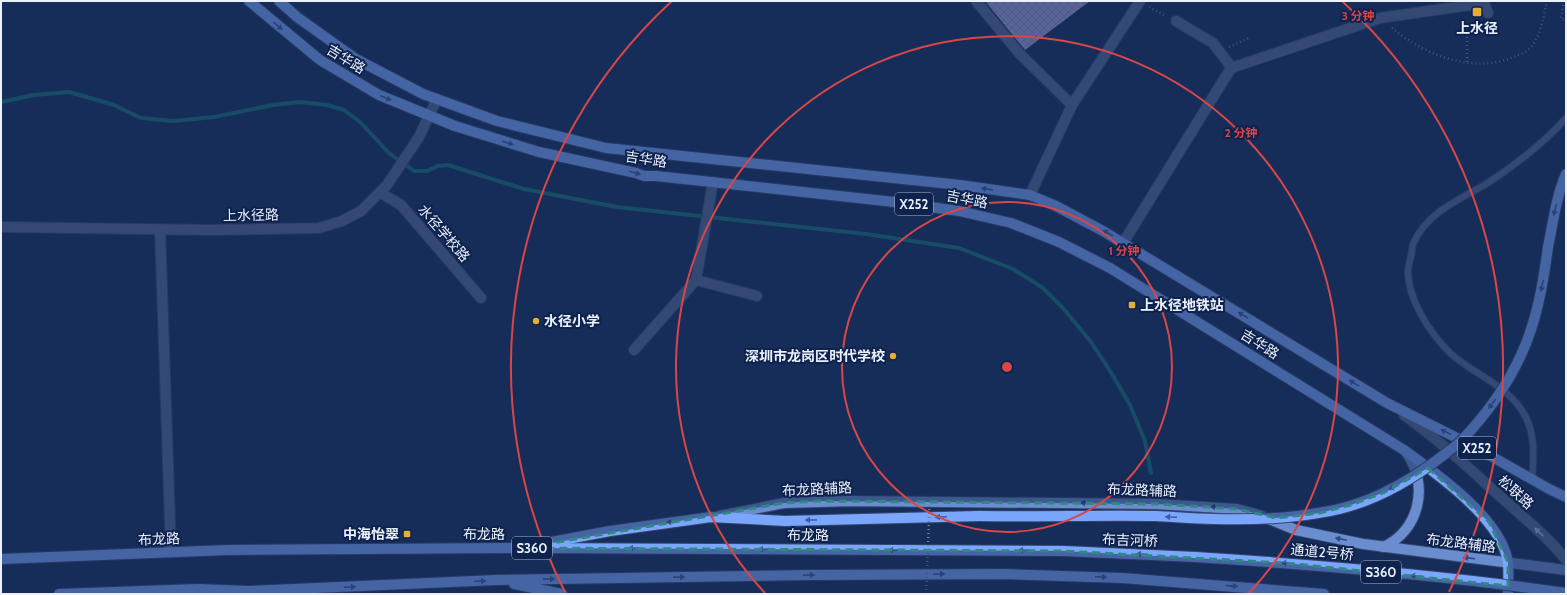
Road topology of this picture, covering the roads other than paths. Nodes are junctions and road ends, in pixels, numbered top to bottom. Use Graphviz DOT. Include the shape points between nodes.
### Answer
graph roads {
  1 [pos="249,1"];
  2 [pos="279,1"];
  3 [pos="976,1"];
  4 [pos="1140,2"];
  5 [pos="1488,13"];
  6 [pos="1176,21"];
  7 [pos="1232,68"];
  8 [pos="437,99"];
  9 [pos="1072,105"];
  10 [pos="429,115"];
  11 [pos="1566,118"];
  12 [pos="1566,174"];
  13 [pos="712,182"];
  14 [pos="384,189"];
  15 [pos="1030,195"];
  16 [pos="1,227"];
  17 [pos="160,229"];
  18 [pos="1123,243"];
  19 [pos="696,280"];
  20 [pos="757,296"];
  21 [pos="481,298"];
  22 [pos="634,350"];
  23 [pos="1387,403"];
  24 [pos="1404,450"];
  25 [pos="1532,479"];
  26 [pos="1566,497"];
  27 [pos="711,517"];
  28 [pos="1383,547"];
  29 [pos="522,548"];
  30 [pos="1063,551"];
  31 [pos="171,552"];
  32 [pos="1195,557"];
  33 [pos="1,559"];
  34 [pos="1566,560"];
  35 [pos="1508,562"];
  36 [pos="1566,570"];
  37 [pos="496,580"];
  38 [pos="134,592"];
  39 [pos="155,592"];
  40 [pos="245,593"];
  41 [pos="1566,593"];
  42 [pos="59,594"];
  43 [pos="65,594"];
  44 [pos="562,594"];
  45 [pos="1324,594"];
  46 [pos="1508,594"];
  1 -- 10 [label="main road, 吉华路 / X252, one-way" via="320,60 379,95"];
  2 -- 8 [label="main road, 吉华路 / X252" via="356,59"];
  3 -- 9 [label="street" via="1020,54"];
  4 -- 9 [label="street"];
  5 -- 7 [label="street" via="1484,3 1380,18"];
  6 -- 7 [label="street" via="1213,43"];
  7 -- 18 [label="street"];
  8 -- 10 [label="street, 上水径路"];
  15 -- 8 [label="main road, 吉华路 / X252, one-way" via="952,184 606,148 497,121"];
  9 -- 15 [label="street"];
  10 -- 13 [label="main road, 吉华路 / X252, one-way" via="455,126 539,152 644,176"];
  10 -- 14 [label="street, 上水径路" via="419,137"];
  11 -- 25 [label="lane" via="1530,152 1487,183 1455,200 1428,221 1413,244 1408,271 1413,299 1430,329 1451,353 1511,397 1522,410 1531,428 1534,452"];
  12 -- 27 [label="main road, one-way, bridge" via="1554,216 1536,316 1521,356 1498,395 1460,442 1423,472 1385,492 1320,513 1276,518 980,516 785,521"];
  13 -- 19 [label="street"];
  13 -- 24 [label="main road, 吉华路 / X252" via="959,211 1011,223 1037,233 1116,272"];
  14 -- 17 [label="street, 上水径路" via="362,212 319,228"];
  14 -- 21 [label="street, 水径学校路" via="401,205"];
  18 -- 15 [label="main road, 吉华路 / X252, one-way" via="1080,218"];
  16 -- 17 [label="street, 上水径路"];
  17 -- 31 [label="street"];
  23 -- 18 [label="main road, 吉华路 / X252, one-way"];
  19 -- 20 [label="street"];
  19 -- 22 [label="street"];
  25 -- 23 [label="main road, 吉华路 / X252, one-way" via="1462,440"];
  34 -- 23 [label="street, 松联路, one-way" via="1442,444"];
  24 -- 28 [label="main road" via="1417,473 1419,499 1406,529"];
  24 -- 35 [label="main road, 吉华路 / X252" via="1480,512 1496,533"];
  25 -- 26 [label="main road, 吉华路 / X252"];
  28 -- 27 [label="main road, 布龙路辅路, one-way" via="1296,530 1237,509 1157,504 784,503"];
  27 -- 29 [label="main road, one-way" via="610,531"];
  35 -- 28 [label="main road, 布龙路辅路, one-way"];
  30 -- 29 [label="main road, 布龙路 / S360, one-way"];
  29 -- 31 [label="main road, 布龙路 / S360"];
  32 -- 30 [label="main road, 布吉河桥 / S360, one-way"];
  31 -- 33 [label="main road, 布龙路 / S360"];
  41 -- 32 [label="main road, 通道2号桥 / S360, one-way, bridge" via="1350,569"];
  35 -- 36 [label="main road, 布龙路辅路"];
  35 -- 46 [label="main road, 吉华路 / X252"];
  40 -- 37 [label="main road, S360, one-way"];
  37 -- 44 [label="main road"];
  37 -- 45 [label="main road, S360, one-way" via="811,575 1062,575 1193,582"];
  38 -- 39 [label="main road, S360"];
  38 -- 43 [label="main road, S360"];
  39 -- 40 [label="main road, S360" via="198,589"];
  42 -- 43 [label="main road, S360"];
}
